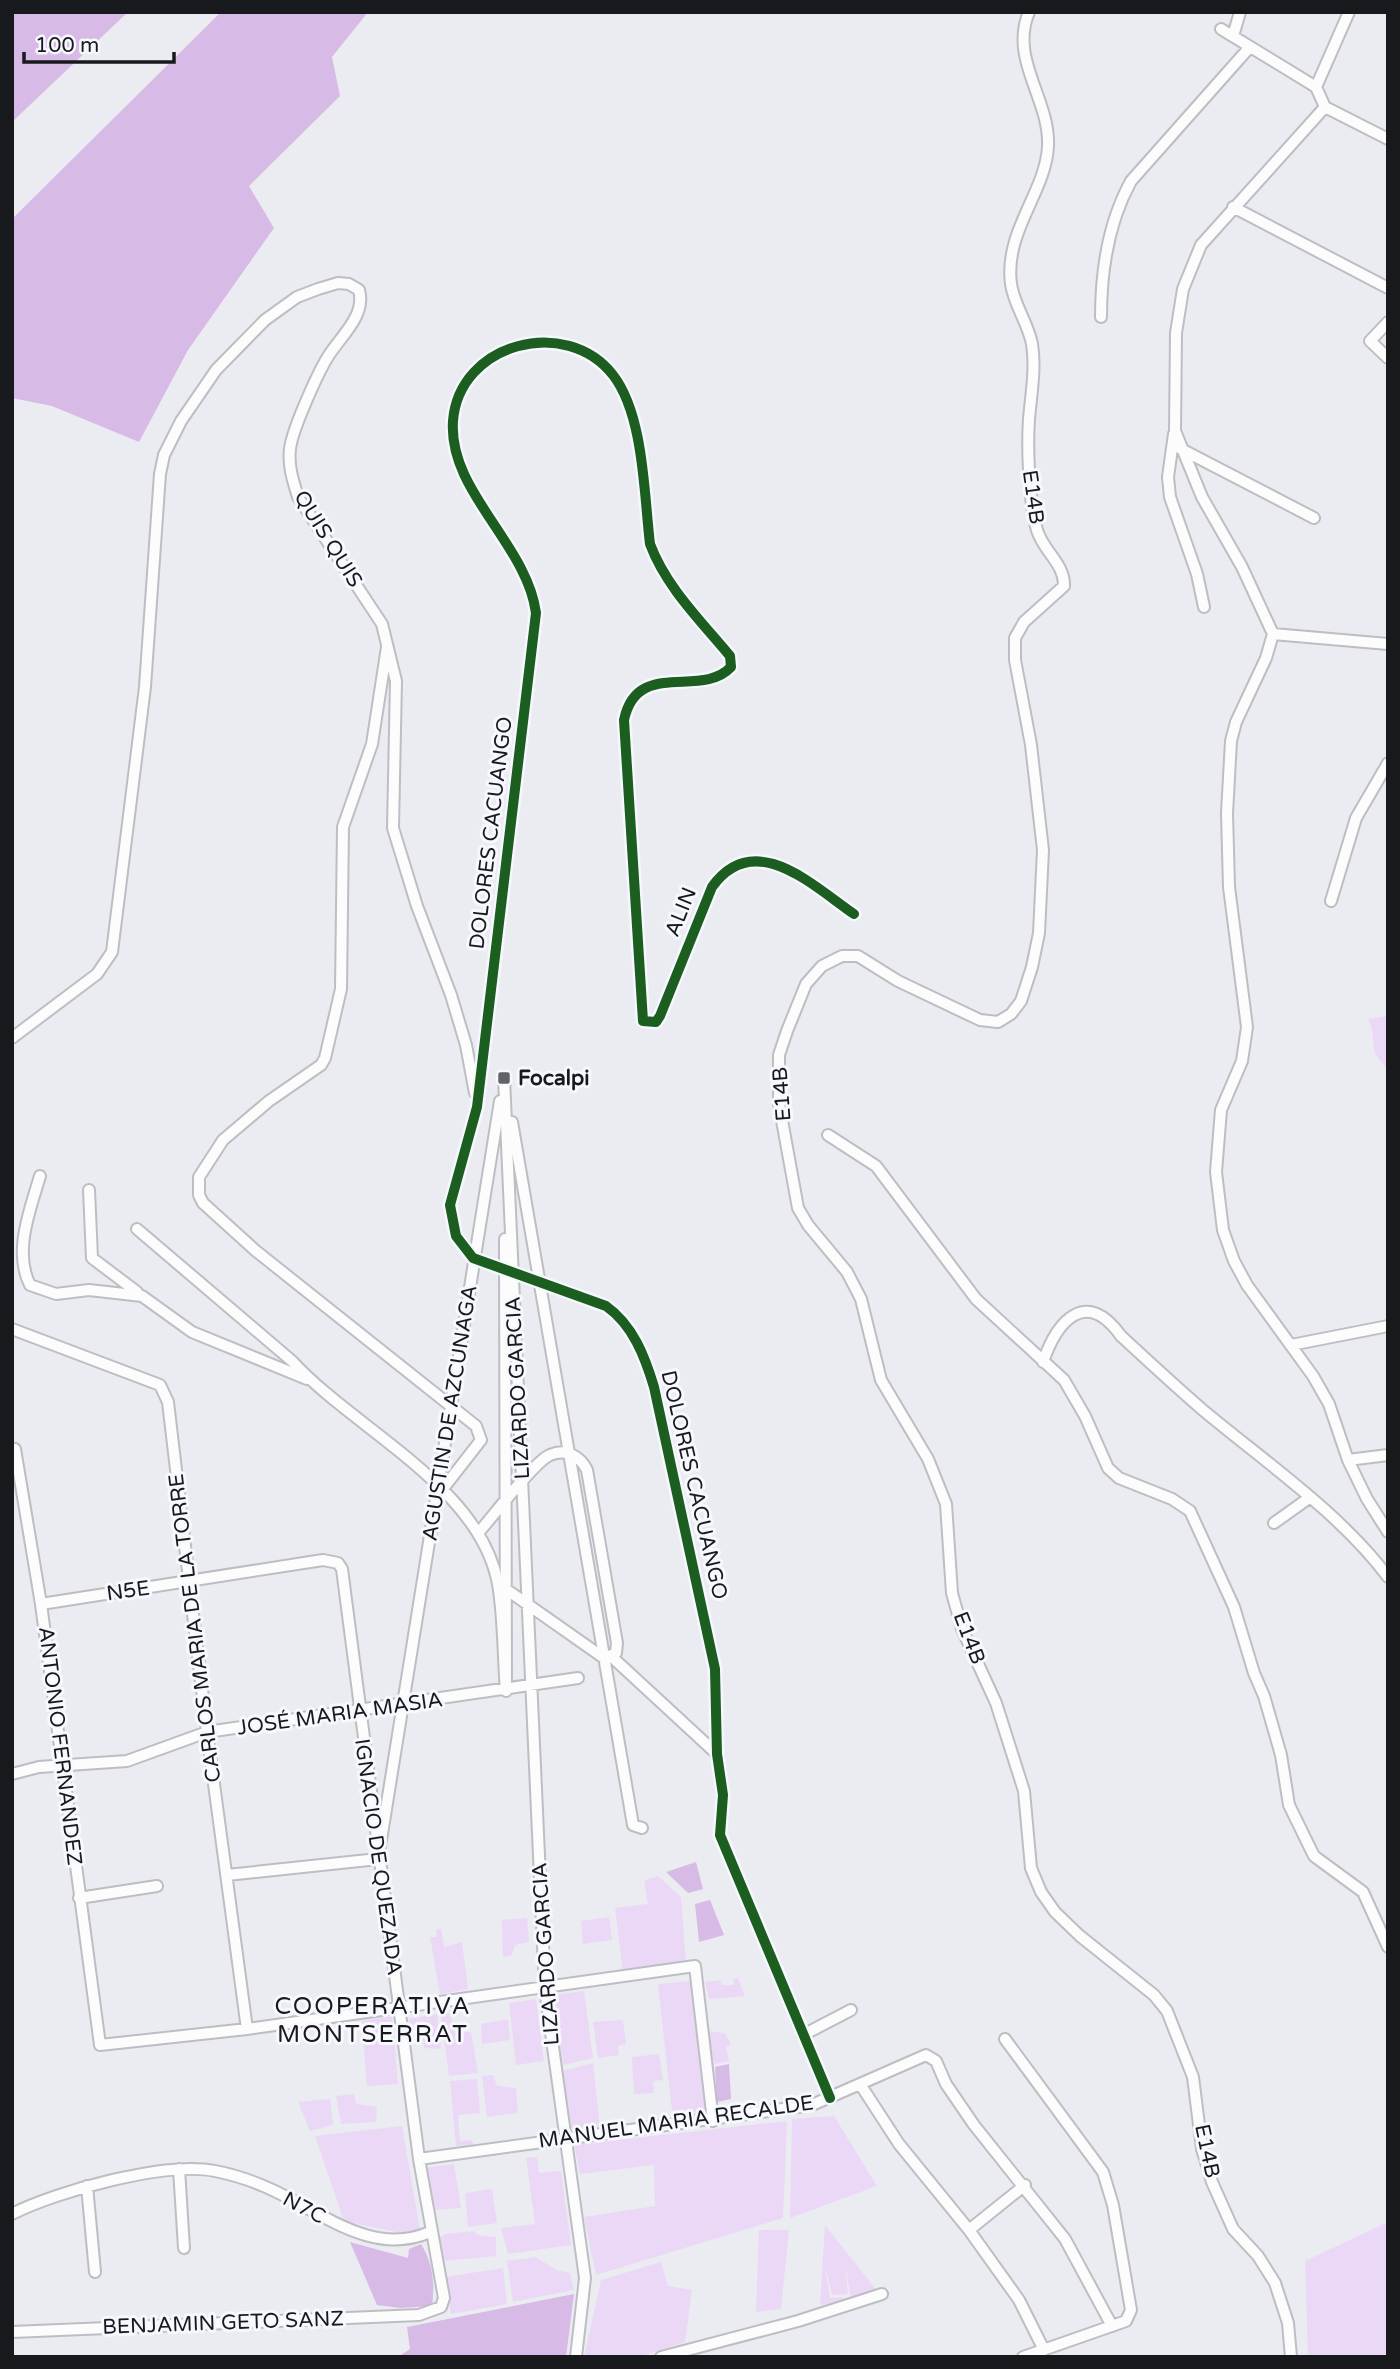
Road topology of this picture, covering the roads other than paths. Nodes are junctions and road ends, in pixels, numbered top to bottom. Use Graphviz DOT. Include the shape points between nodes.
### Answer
graph roads {
  1 [pos="1028,12"];
  2 [pos="1240,12"];
  3 [pos="1349,12"];
  4 [pos="1221,29"];
  5 [pos="1233,36"];
  6 [pos="1249,48"];
  7 [pos="1316,87"];
  8 [pos="1325,107"];
  9 [pos="1388,139"];
  10 [pos="1233,208"];
  11 [pos="1388,288"];
  12 [pos="1101,317"];
  13 [pos="1388,322"];
  14 [pos="1388,358"];
  15 [pos="1175,431"];
  16 [pos="1181,449"];
  17 [pos="1314,518"];
  18 [pos="1204,607"];
  19 [pos="1273,634"];
  20 [pos="388,640"];
  21 [pos="1388,644"];
  22 [pos="1388,763"];
  23 [pos="1331,901"];
  24 [pos="854,914"];
  25 [pos="649,1023"];
  26 [pos="12,1038"];
  27 [pos="504,1078"];
  28 [pos="477,1107"];
  29 [pos="828,1135"];
  30 [pos="40,1176"];
  31 [pos="89,1190"];
  32 [pos="137,1229"];
  33 [pos="475,1258"];
  34 [pos="509,1271"];
  35 [pos="540,1282"];
  36 [pos="142,1296"];
  37 [pos="1388,1326"];
  38 [pos="12,1329"];
  39 [pos="1291,1345"];
  40 [pos="1043,1362"];
  41 [pos="310,1380"];
  42 [pos="451,1407"];
  43 [pos="15,1448"];
  44 [pos="569,1454"];
  45 [pos="1388,1455"];
  46 [pos="1348,1460"];
  47 [pos="522,1482"];
  48 [pos="440,1489"];
  49 [pos="1309,1498"];
  50 [pos="505,1502"];
  51 [pos="1274,1523"];
  52 [pos="479,1532"];
  53 [pos="1388,1532"];
  54 [pos="338,1563"];
  55 [pos="1388,1577"];
  56 [pos="189,1582"];
  57 [pos="502,1586"];
  58 [pos="41,1604"];
  59 [pos="528,1604"];
  60 [pos="608,1658"];
  61 [pos="578,1678"];
  62 [pos="531,1686"];
  63 [pos="506,1691"];
  64 [pos="402,1705"];
  65 [pos="358,1711"];
  66 [pos="207,1732"];
  67 [pos="717,1754"];
  68 [pos="64,1766"];
  69 [pos="12,1774"];
  70 [pos="642,1828"];
  71 [pos="377,1858"];
  72 [pos="227,1875"];
  73 [pos="157,1886"];
  74 [pos="79,1898"];
  75 [pos="1388,1947"];
  76 [pos="545,1989"];
  77 [pos="400,2009"];
  78 [pos="852,2010"];
  79 [pos="247,2029"];
  80 [pos="803,2035"];
  81 [pos="1005,2039"];
  82 [pos="860,2084"];
  83 [pos="830,2098"];
  84 [pos="713,2121"];
  85 [pos="564,2139"];
  86 [pos="419,2159"];
  87 [pos="179,2169"];
  88 [pos="1025,2185"];
  89 [pos="87,2186"];
  90 [pos="12,2214"];
  91 [pos="970,2230"];
  92 [pos="430,2232"];
  93 [pos="184,2248"];
  94 [pos="95,2272"];
  95 [pos="881,2294"];
  96 [pos="433,2312"];
  97 [pos="1112,2326"];
  98 [pos="12,2332"];
  99 [pos="1044,2350"];
  100 [pos="576,2357"];
  101 [pos="661,2357"];
  102 [pos="1023,2357"];
  103 [pos="1291,2357"];
  1 -- 103 [label="street, E14B" via="1021,36 1047,127 1048,147 1044,171 1017,232 1011,282 1032,343 1028,459 1037,530 1065,578 1064,586 1024,622 1016,638 1015,660 1043,850 1040,920 1032,967 1012,1014 998,1022 979,1020 858,956 842,956 822,966 806,984 786,1031 779,1055 779,1104 798,1208 847,1272 861,1300 881,1380 928,1459 946,1504 952,1593 962,1629 996,1703 1024,1791 1031,1867 1041,1892 1080,1937 1167,2011 1193,2077 1202,2149 1212,2182 1233,2229 1275,2283 1288,2323"];
  2 -- 5 [label="street"];
  3 -- 7 [label="street"];
  4 -- 5 [label="street"];
  5 -- 6 [label="street"];
  6 -- 7 [label="street"];
  6 -- 12 [label="street" via="1126,190 1101,282"];
  7 -- 8 [label="street"];
  8 -- 9 [label="street"];
  8 -- 10 [label="street"];
  10 -- 11 [label="street"];
  10 -- 15 [label="street" via="1201,245 1183,289 1176,333"];
  13 -- 14 [label="street" via="1370,341"];
  15 -- 16 [label="street"];
  15 -- 18 [label="street" via="1168,477 1170,497"];
  16 -- 17 [label="street"];
  16 -- 19 [label="street"];
  19 -- 21 [label="street"];
  19 -- 39 [label="street" via="1231,741 1229,887 1247,1027 1242,1061 1221,1110 1216,1172 1223,1230 1234,1261"];
  20 -- 26 [label="street, QUIS QUIS" via="298,497 292,479 290,446 322,368 359,313 362,301 359,290 338,283 297,297 265,320 216,370 164,455 145,687 112,953 97,974"];
  20 -- 28 [label="street, QUIS QUIS" via="396,681 393,828 466,1045"];
  20 -- 42 [label="street, LIZARDO GARCIA" via="372,744 343,827 341,989 325,1058 223,1140 198,1185 203,1203 257,1251"];
  22 -- 23 [label="street" via="1356,818"];
  24 -- 25 [label="street, ALIN" via="785,867 759,860 740,862 712,887 660,1016"];
  25 -- 28 [label="street, DOLORES CACUANGO" via="641,1016 624,720 634,696 654,685 720,676 731,667 730,656 656,560 635,424 613,374 568,344 540,341 505,349 485,363 456,403 453,424 455,453 529,580 536,612"];
  27 -- 33 [label="street, AGUSTIN DE AZCUNAGA"];
  27 -- 34 [label="street, LIZARDO GARCIA"];
  27 -- 35 [label="street"];
  28 -- 33 [label="street, DOLORES CACUANGO" via="450,1205 456,1236"];
  29 -- 40 [label="street" via="876,1166 976,1299"];
  30 -- 36 [label="street" via="25,1231 23,1272 30,1285 56,1294 89,1290"];
  31 -- 36 [label="street" via="92,1258"];
  32 -- 41 [label="street, LIZARDO GARCIA"];
  33 -- 34 [label="street, DOLORES CACUANGO"];
  33 -- 42 [label="street, AGUSTIN DE AZCUNAGA"];
  34 -- 35 [label="street, DOLORES CACUANGO"];
  34 -- 47 [label="street, LIZARDO GARCIA"];
  34 -- 50 [label="street, LIZARDO GARCIA"];
  35 -- 44 [label="street"];
  35 -- 67 [label="street, DOLORES CACUANGO" via="612,1311 638,1343 648,1368 715,1669"];
  36 -- 41 [label="street" via="192,1332"];
  37 -- 39 [label="street"];
  38 -- 56 [label="street, CARLOS MARIA DE LA TORRE" via="160,1385 168,1402"];
  39 -- 46 [label="street" via="1329,1404"];
  40 -- 49 [label="street" via="1051,1339 1065,1320 1079,1312 1094,1312 1111,1322 1196,1404"];
  40 -- 75 [label="street" via="1064,1380 1108,1468 1119,1478 1190,1511 1234,1607 1264,1696 1289,1805 1314,1856 1363,1892"];
  41 -- 48 [label="street, LIZARDO GARCIA"];
  42 -- 48 [label="street, AGUSTIN DE AZCUNAGA"];
  42 -- 48 [label="street, LIZARDO GARCIA" via="476,1426 481,1440"];
  43 -- 58 [label="street, ANTONIO FERNANDEZ"];
  44 -- 47 [label="street" via="544,1458"];
  44 -- 60 [label="street" via="587,1470 617,1643 616,1653"];
  45 -- 46 [label="street"];
  46 -- 53 [label="street"];
  47 -- 50 [label="street"];
  47 -- 59 [label="street, LIZARDO GARCIA"];
  48 -- 52 [label="street, LIZARDO GARCIA"];
  48 -- 64 [label="street, AGUSTIN DE AZCUNAGA"];
  49 -- 51 [label="street"];
  49 -- 55 [label="street"];
  50 -- 52 [label="street"];
  50 -- 57 [label="street, LIZARDO GARCIA"];
  52 -- 57 [label="street, LIZARDO GARCIA"];
  54 -- 56 [label="street, N5E" via="323,1560"];
  54 -- 65 [label="street, IGNACIO DE QUEZADA"];
  56 -- 58 [label="street, N5E"];
  56 -- 66 [label="street, CARLOS MARIA DE LA TORRE"];
  57 -- 59 [label="street"];
  57 -- 63 [label="street, LIZARDO GARCIA"];
  58 -- 68 [label="street, ANTONIO FERNANDEZ"];
  59 -- 60 [label="street"];
  59 -- 62 [label="street, LIZARDO GARCIA"];
  60 -- 67 [label="street"];
  60 -- 70 [label="street" via="633,1825"];
  61 -- 62 [label="street, JOSÉ MARIA MASIA"];
  62 -- 63 [label="street, JOSÉ MARIA MASIA"];
  62 -- 76 [label="street, LIZARDO GARCIA"];
  63 -- 64 [label="street, JOSÉ MARIA MASIA"];
  64 -- 65 [label="street, JOSÉ MARIA MASIA"];
  64 -- 71 [label="street, AGUSTIN DE AZCUNAGA"];
  65 -- 66 [label="street, JOSÉ MARIA MASIA"];
  65 -- 71 [label="street, IGNACIO DE QUEZADA"];
  66 -- 68 [label="street, JOSÉ MARIA MASIA" via="127,1762"];
  66 -- 72 [label="street, CARLOS MARIA DE LA TORRE"];
  67 -- 80 [label="street, DOLORES CACUANGO" via="723,1795 720,1835"];
  68 -- 69 [label="street, JOSÉ MARIA MASIA"];
  68 -- 74 [label="street, ANTONIO FERNANDEZ"];
  71 -- 72 [label="street"];
  71 -- 77 [label="street, IGNACIO DE QUEZADA"];
  72 -- 79 [label="street, CARLOS MARIA DE LA TORRE"];
  73 -- 74 [label="street"];
  74 -- 79 [label="street, ANTONIO FERNANDEZ" via="100,2045"];
  76 -- 77 [label="street"];
  76 -- 84 [label="street" via="695,1966"];
  76 -- 85 [label="street, LIZARDO GARCIA"];
  77 -- 79 [label="street"];
  77 -- 86 [label="street, IGNACIO DE QUEZADA"];
  78 -- 80 [label="street"];
  80 -- 83 [label="street, DOLORES CACUANGO"];
  81 -- 97 [label="street" via="1103,2172 1131,2310 1126,2321"];
  82 -- 83 [label="street, MANUEL MARIA RECALDE"];
  82 -- 88 [label="street, MANUEL MARIA RECALDE" via="918,2056 932,2058 974,2125"];
  82 -- 91 [label="street" via="899,2144"];
  83 -- 84 [label="street, MANUEL MARIA RECALDE"];
  84 -- 85 [label="street, MANUEL MARIA RECALDE"];
  85 -- 86 [label="street, MANUEL MARIA RECALDE"];
  85 -- 100 [label="street, LIZARDO GARCIA" via="585,2278"];
  86 -- 92 [label="street, IGNACIO DE QUEZADA"];
  87 -- 89 [label="street, N7C"];
  87 -- 92 [label="street, N7C" via="213,2171 262,2185 336,2225 365,2234 396,2241"];
  87 -- 93 [label="street"];
  88 -- 91 [label="street"];
  88 -- 97 [label="street, MANUEL MARIA RECALDE" via="1065,2239"];
  89 -- 90 [label="street, N7C"];
  89 -- 94 [label="street"];
  91 -- 99 [label="street" via="1019,2300"];
  92 -- 96 [label="street, IGNACIO DE QUEZADA" via="444,2298"];
  95 -- 101 [label="street"];
  96 -- 98 [label="street, BENJAMIN GETO SANZ"];
  97 -- 99 [label="street"];
  99 -- 102 [label="street"];
}
